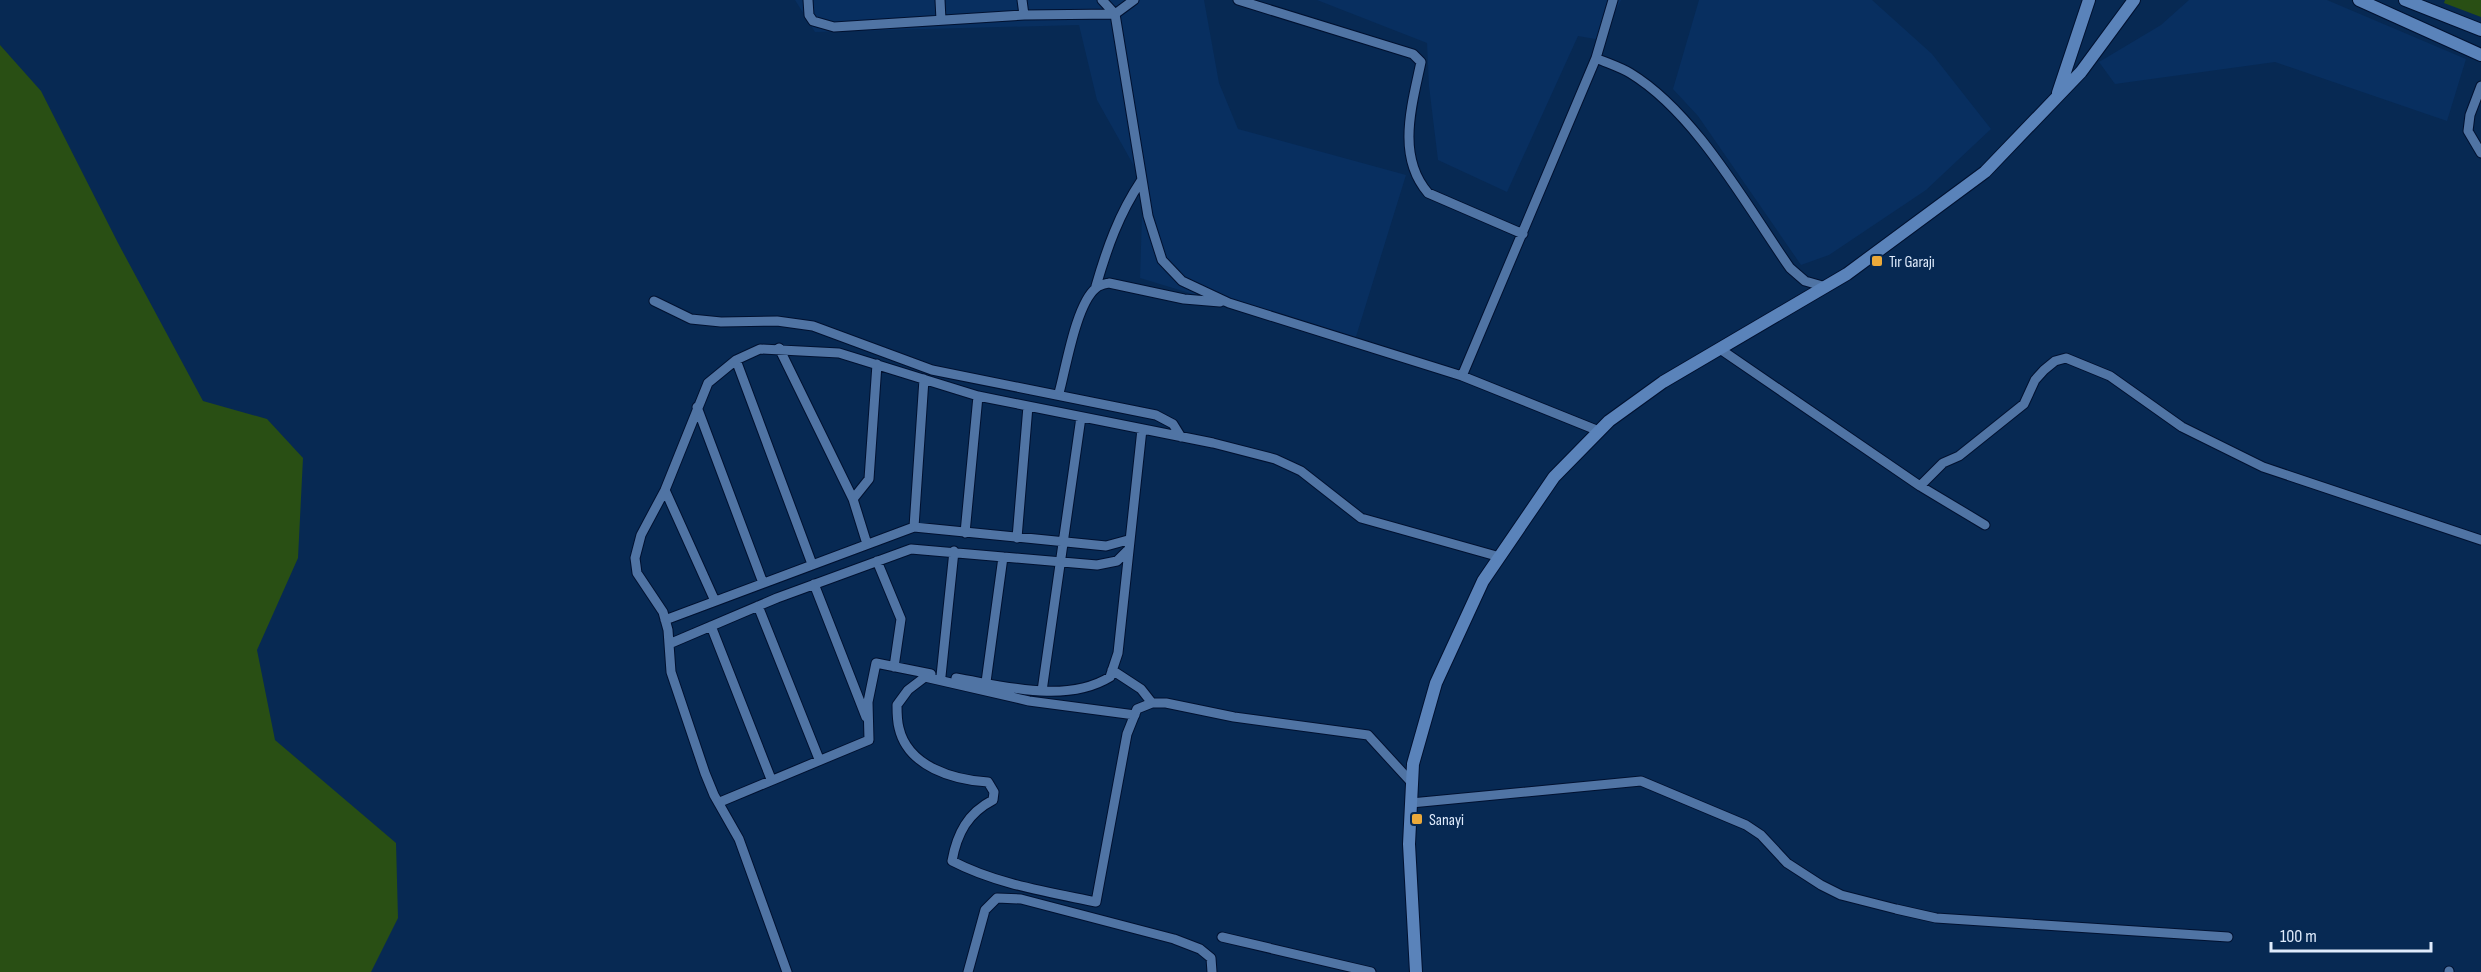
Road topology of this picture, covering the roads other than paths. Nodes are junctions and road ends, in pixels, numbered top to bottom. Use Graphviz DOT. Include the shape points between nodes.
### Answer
graph roads {
  1 [pos="808,0"];
  2 [pos="940,0"];
  3 [pos="1022,0"];
  4 [pos="1102,0"];
  5 [pos="1134,0"];
  6 [pos="1238,0"];
  7 [pos="1613,0"];
  8 [pos="2089,0"];
  9 [pos="2133,0"];
  10 [pos="2359,0"];
  11 [pos="2405,0"];
  12 [pos="2438,5"];
  13 [pos="1115,14"];
  14 [pos="1024,15"];
  15 [pos="941,20"];
  16 [pos="2481,30"];
  17 [pos="2481,55"];
  18 [pos="1596,58"];
  19 [pos="2481,86"];
  20 [pos="2056,97"];
  21 [pos="2481,153"];
  22 [pos="1141,181"];
  23 [pos="1523,234"];
  24 [pos="1096,286"];
  25 [pos="1826,287"];
  26 [pos="654,302"];
  27 [pos="1228,303"];
  28 [pos="779,348"];
  29 [pos="1720,349"];
  30 [pos="736,360"];
  31 [pos="877,364"];
  32 [pos="1462,376"];
  33 [pos="924,379"];
  34 [pos="1059,393"];
  35 [pos="978,396"];
  36 [pos="1028,406"];
  37 [pos="697,408"];
  38 [pos="1081,417"];
  39 [pos="1142,429"];
  40 [pos="1599,431"];
  41 [pos="1181,436"];
  42 [pos="1920,486"];
  43 [pos="665,490"];
  44 [pos="853,499"];
  45 [pos="1985,525"];
  46 [pos="914,527"];
  47 [pos="965,533"];
  48 [pos="1017,538"];
  49 [pos="1128,540"];
  50 [pos="2481,540"];
  51 [pos="1064,543"];
  52 [pos="867,544"];
  53 [pos="954,551"];
  54 [pos="1127,551"];
  55 [pos="1500,556"];
  56 [pos="1003,557"];
  57 [pos="878,561"];
  58 [pos="1061,562"];
  59 [pos="812,564"];
  60 [pos="763,583"];
  61 [pos="814,584"];
  62 [pos="715,601"];
  63 [pos="758,606"];
  64 [pos="665,620"];
  65 [pos="711,627"];
  66 [pos="669,644"];
  67 [pos="894,667"];
  68 [pos="1113,670"];
  69 [pos="941,676"];
  70 [pos="986,682"];
  71 [pos="1042,691"];
  72 [pos="1152,703"];
  73 [pos="1135,715"];
  74 [pos="868,722"];
  75 [pos="819,759"];
  76 [pos="771,779"];
  77 [pos="1412,783"];
  78 [pos="720,802"];
  79 [pos="1411,803"];
  80 [pos="1222,937"];
  81 [pos="2228,937"];
  82 [pos="787,972"];
  83 [pos="968,972"];
  84 [pos="1212,972"];
  85 [pos="1371,972"];
  86 [pos="1416,972"];
  1 -- 15 [label="street" via="813,21 834,27"];
  2 -- 15 [label="street"];
  3 -- 14 [label="street"];
  4 -- 13 [label="street"];
  5 -- 13 [label="street"];
  6 -- 23 [label="street" via="1413,54 1420,62 1409,122 1409,150 1419,183 1428,193"];
  7 -- 18 [label="street"];
  8 -- 20 [label="main road"];
  9 -- 20 [label="main road" via="2081,72"];
  10 -- 17 [label="main road"];
  11 -- 12 [label="main road"];
  12 -- 16 [label="main road"];
  13 -- 14 [label="street"];
  13 -- 22 [label="street"];
  14 -- 15 [label="street"];
  18 -- 23 [label="street"];
  18 -- 25 [label="street" via="1630,73 1678,113 1707,148 1790,268 1804,281"];
  19 -- 21 [label="street" via="2468,131"];
  20 -- 25 [label="main road" via="1985,172"];
  22 -- 24 [label="street" via="1124,205"];
  22 -- 27 [label="street" via="1162,260 1182,281"];
  23 -- 32 [label="street"];
  24 -- 27 [label="street" via="1109,283"];
  24 -- 34 [label="street" via="1076,326"];
  25 -- 29 [label="main road"];
  26 -- 34 [label="street" via="691,319 813,326 932,370"];
  27 -- 32 [label="street"];
  28 -- 30 [label="street" via="760,349"];
  28 -- 31 [label="street" via="839,353"];
  28 -- 44 [label="street"];
  29 -- 40 [label="main road" via="1663,382"];
  29 -- 42 [label="street"];
  30 -- 37 [label="street" via="708,383"];
  30 -- 59 [label="street"];
  31 -- 33 [label="street"];
  31 -- 44 [label="street" via="869,479"];
  32 -- 40 [label="street"];
  33 -- 35 [label="street"];
  33 -- 46 [label="street"];
  34 -- 41 [label="street" via="1156,415 1173,424"];
  35 -- 36 [label="street"];
  35 -- 47 [label="street"];
  36 -- 38 [label="street"];
  36 -- 48 [label="street"];
  37 -- 43 [label="street"];
  37 -- 60 [label="street"];
  38 -- 39 [label="street"];
  38 -- 51 [label="street"];
  39 -- 41 [label="street"];
  39 -- 49 [label="street"];
  40 -- 55 [label="main road" via="1554,477"];
  41 -- 55 [label="street" via="1275,459 1300,471 1361,518"];
  42 -- 45 [label="street"];
  42 -- 50 [label="street" via="1943,463 1988,434 2024,404 2044,370 2066,358 2110,376 2182,427 2263,467"];
  43 -- 62 [label="street"];
  43 -- 64 [label="street" via="641,535 635,558 637,573"];
  44 -- 52 [label="street"];
  46 -- 47 [label="street"];
  46 -- 52 [label="street"];
  47 -- 48 [label="street"];
  48 -- 51 [label="street"];
  49 -- 51 [label="street" via="1106,546"];
  49 -- 54 [label="street"];
  51 -- 58 [label="street"];
  52 -- 59 [label="street"];
  53 -- 56 [label="street"];
  53 -- 57 [label="street" via="911,549"];
  53 -- 69 [label="street"];
  54 -- 58 [label="street" via="1117,561 1097,565"];
  54 -- 68 [label="street"];
  55 -- 77 [label="main road" via="1483,581 1436,683 1413,764"];
  56 -- 58 [label="street"];
  56 -- 70 [label="street"];
  57 -- 61 [label="street"];
  57 -- 67 [label="street" via="901,619"];
  58 -- 71 [label="street"];
  59 -- 60 [label="street"];
  60 -- 62 [label="street"];
  61 -- 63 [label="street"];
  61 -- 74 [label="street"];
  62 -- 64 [label="street"];
  63 -- 65 [label="street"];
  63 -- 75 [label="street"];
  64 -- 66 [label="street"];
  65 -- 66 [label="street"];
  65 -- 76 [label="street"];
  66 -- 78 [label="street" via="671,672 682,707"];
  67 -- 69 [label="street"];
  67 -- 74 [label="street" via="876,663"];
  68 -- 71 [label="street" via="1110,677 1097,685"];
  68 -- 72 [label="street" via="1141,688"];
  69 -- 70 [label="street"];
  70 -- 71 [label="street"];
  72 -- 73 [label="street" via="1137,709"];
  72 -- 77 [label="street" via="1368,735"];
  73 -- 73 [label="street" via="1127,734 1095,902 1034,889 952,861 956,842 976,808 993,800 994,792 988,782 966,780 931,768 910,751 899,729 897,705 925,677 1029,701"];
  74 -- 75 [label="street" via="869,740"];
  75 -- 76 [label="street"];
  76 -- 78 [label="street"];
  77 -- 79 [label="main road"];
  78 -- 82 [label="street" via="739,839"];
  79 -- 81 [label="street" via="1641,781 1746,825 1786,862 1821,885 1863,902 1936,918"];
  79 -- 86 [label="main road" via="1409,844"];
  80 -- 85 [label="street"];
  83 -- 84 [label="street" via="985,909 997,898 1021,899 1174,939 1211,958"];
}
